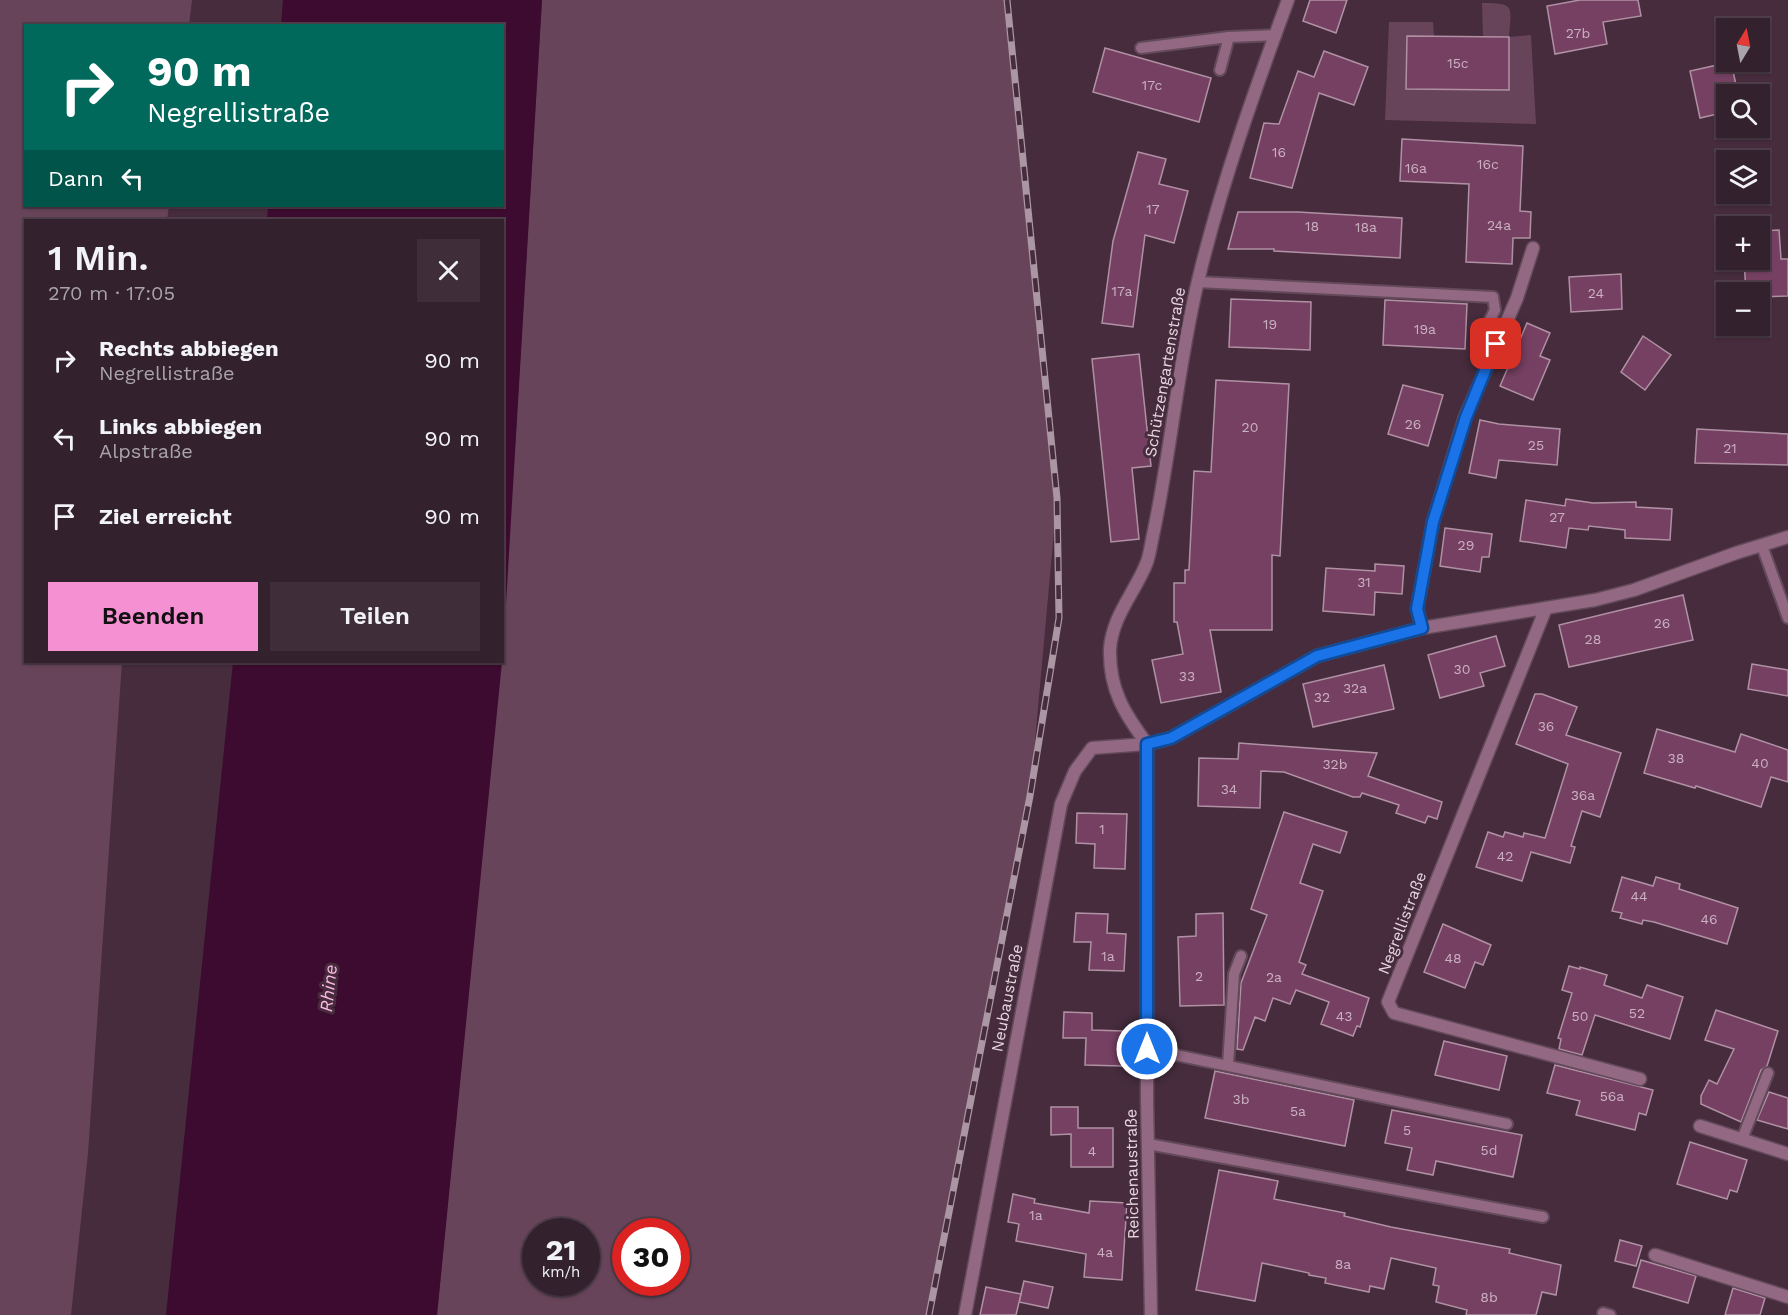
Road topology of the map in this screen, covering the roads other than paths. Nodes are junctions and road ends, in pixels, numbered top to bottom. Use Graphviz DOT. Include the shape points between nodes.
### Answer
graph roads {
  1 [pos="1288,0"];
  2 [pos="1276,35"];
  3 [pos="1229,37"];
  4 [pos="1141,48"];
  5 [pos="1220,70"];
  6 [pos="1533,248"];
  7 [pos="1198,282"];
  8 [pos="1482,336"];
  9 [pos="1788,537"];
  10 [pos="1762,546"];
  11 [pos="1546,608"];
  12 [pos="1788,618"];
  13 [pos="1422,628"];
  14 [pos="1147,744"];
  15 [pos="1240,956"];
  16 [pos="1147,1049"];
  17 [pos="1228,1065"];
  18 [pos="1768,1073"];
  19 [pos="1640,1079"];
  20 [pos="1507,1124"];
  21 [pos="1700,1126"];
  22 [pos="1742,1139"];
  23 [pos="1148,1144"];
  24 [pos="1788,1154"];
  25 [pos="1543,1217"];
  26 [pos="1655,1255"];
  27 [pos="1788,1297"];
  28 [pos="965,1315"];
  29 [pos="1151,1315"];
  1 -- 2 [label="street, Schützengartenstraße"];
  2 -- 3 [label="lane"];
  2 -- 7 [label="street, Schützengartenstraße" via="1223,184"];
  3 -- 4 [label="lane"];
  3 -- 5 [label="lane"];
  6 -- 13 [label="street" via="1517,298 1466,417 1433,522 1417,609"];
  7 -- 8 [label="lane" via="1493,297 1495,310"];
  7 -- 14 [label="street, Schützengartenstraße" via="1147,561 1115,625 1110,648 1117,698"];
  9 -- 10 [label="street"];
  10 -- 11 [label="street" via="1634,590"];
  10 -- 12 [label="lane"];
  11 -- 13 [label="street"];
  11 -- 19 [label="street, Negrellistraße" via="1388,1002 1394,1013"];
  13 -- 14 [label="street" via="1317,656 1171,738"];
  14 -- 16 [label="street, Reichenaustraße"];
  14 -- 28 [label="street, Neubaustraße" via="1092,748 1075,771 1061,804"];
  15 -- 17 [label="lane" via="1234,974"];
  16 -- 17 [label="lane"];
  16 -- 23 [label="street, Reichenaustraße"];
  17 -- 20 [label="lane"];
  18 -- 22 [label="lane"];
  21 -- 22 [label="street"];
  22 -- 24 [label="street"];
  23 -- 25 [label="lane"];
  23 -- 29 [label="street, Reichenaustraße"];
  26 -- 27 [label="street"];
}
